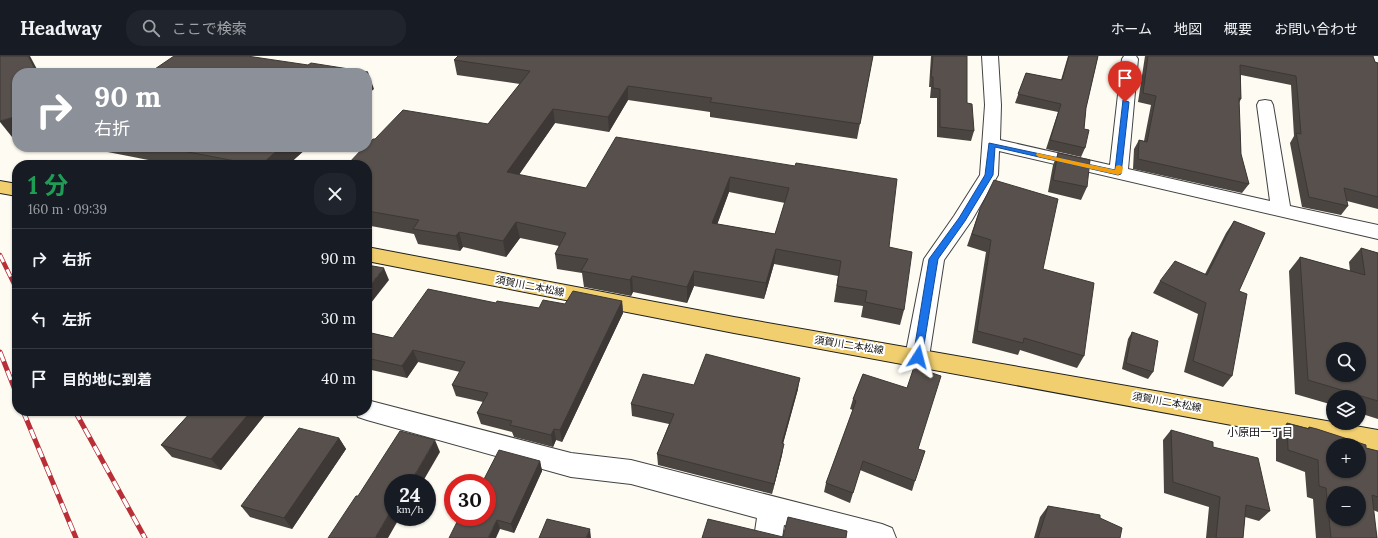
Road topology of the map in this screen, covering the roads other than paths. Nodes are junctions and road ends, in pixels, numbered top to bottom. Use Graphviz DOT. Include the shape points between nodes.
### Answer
graph roads {
  1 [pos="990,56"];
  2 [pos="1130,59"];
  3 [pos="1265,105"];
  4 [pos="992,144"];
  5 [pos="1118,173"];
  6 [pos="0,187"];
  7 [pos="12,189"];
  8 [pos="1281,210"];
  9 [pos="1378,232"];
  10 [pos="372,255"];
  11 [pos="918,357"];
  12 [pos="372,411"];
  13 [pos="1378,441"];
  14 [pos="772,509"];
  15 [pos="768,538"];
  16 [pos="882,538"];
  1 -- 4 [label="street"];
  2 -- 5 [label="street"];
  3 -- 8 [label="street"];
  4 -- 5 [label="street"];
  4 -- 11 [label="street" via="989,175 962,220 934,259"];
  5 -- 8 [label="street"];
  6 -- 7 [label="main road"];
  8 -- 9 [label="street"];
  10 -- 11 [label="main road, 須賀川二本松線" via="734,325"];
  11 -- 13 [label="main road, 須賀川二本松線"];
  12 -- 14 [label="street" via="571,465 631,472"];
  14 -- 15 [label="street"];
  14 -- 16 [label="street"];
}
